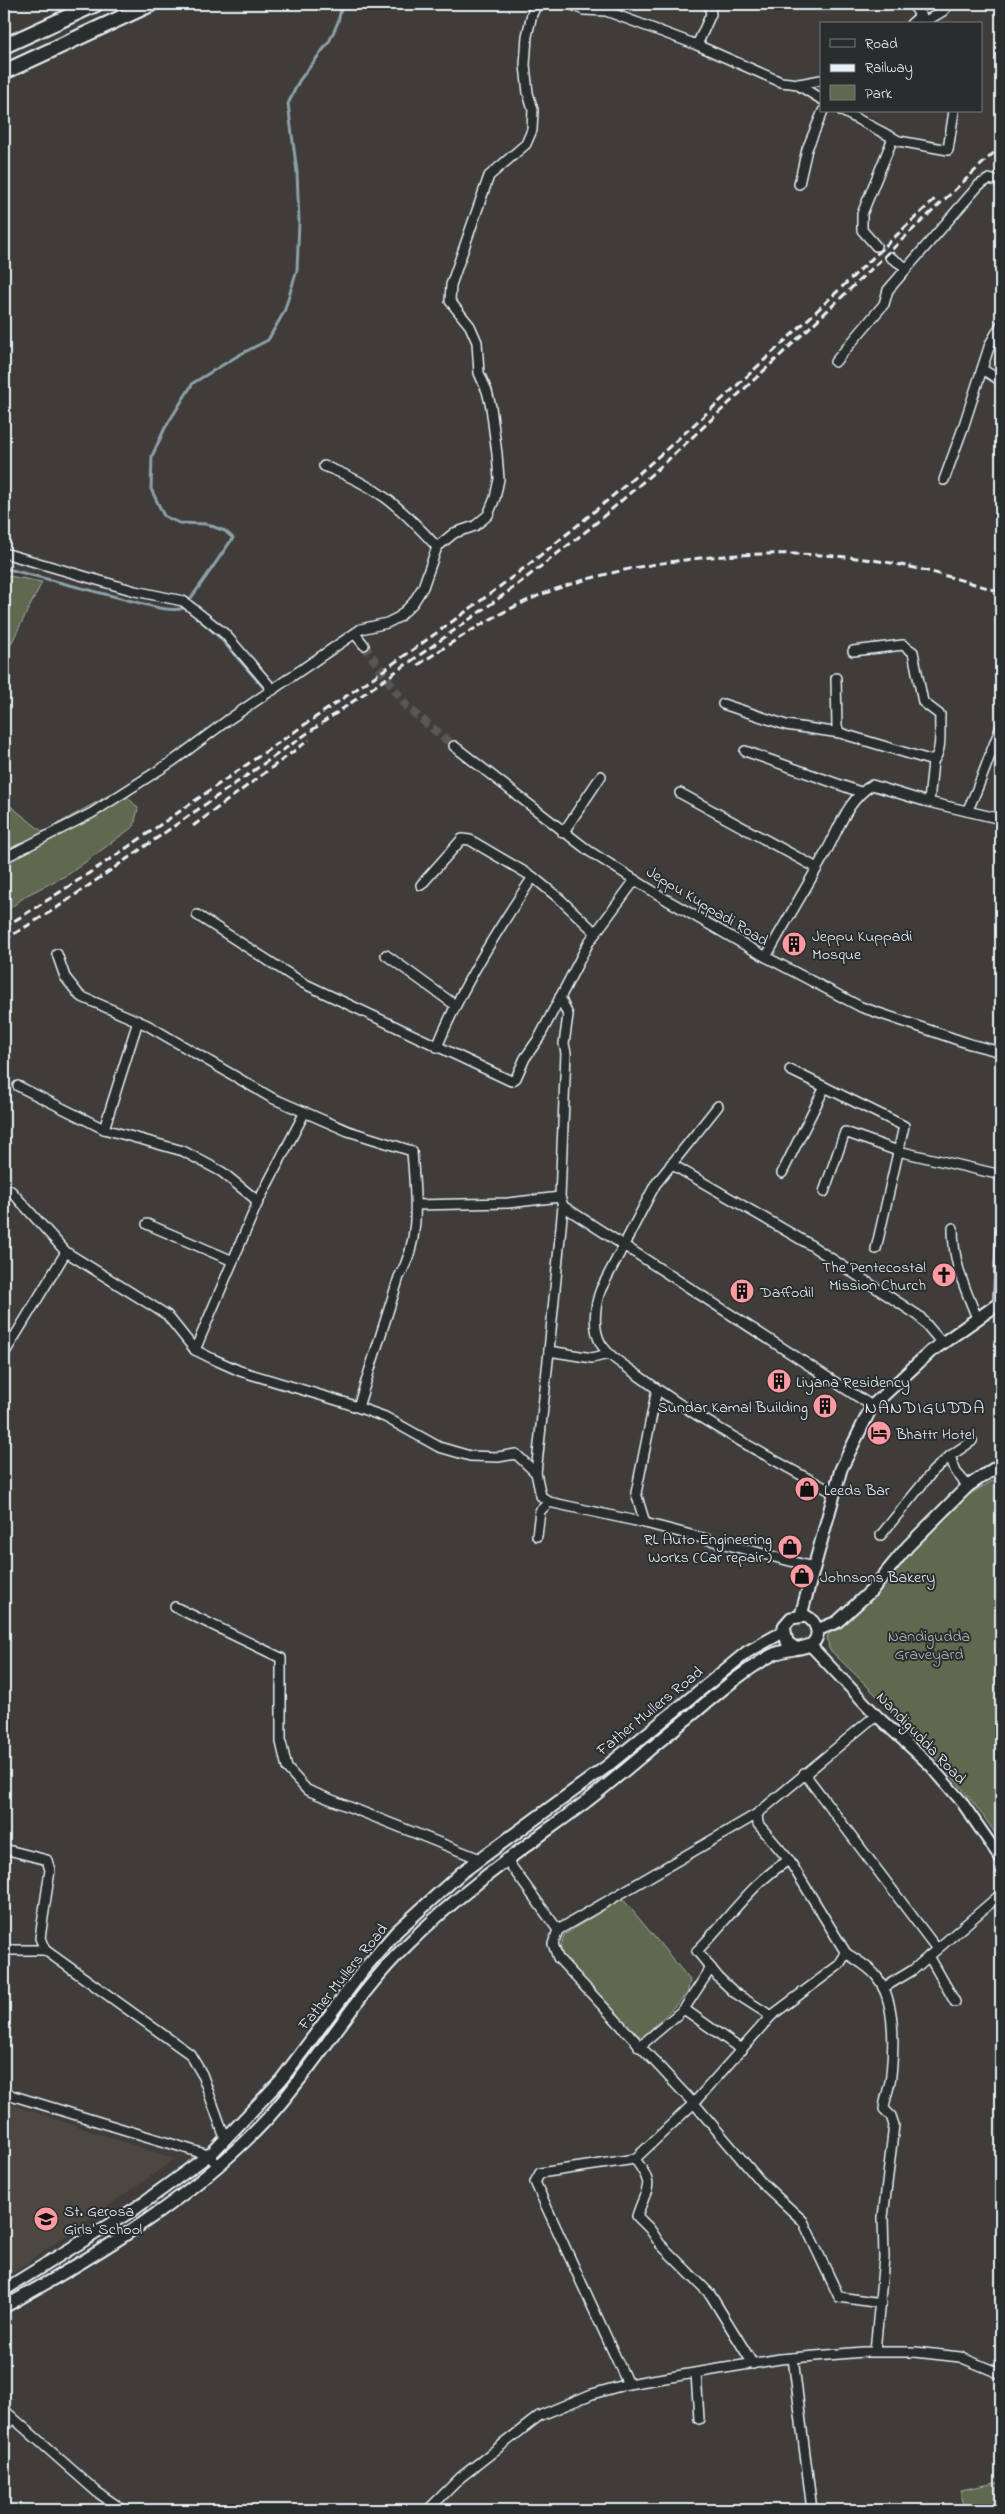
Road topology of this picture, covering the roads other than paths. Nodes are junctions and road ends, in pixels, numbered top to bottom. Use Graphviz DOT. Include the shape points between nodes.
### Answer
graph roads {
  1 [pos="96,4"];
  2 [pos="151,4"];
  3 [pos="537,4"];
  4 [pos="570,4"];
  5 [pos="709,4"];
  6 [pos="912,4"];
  7 [pos="949,4"];
  8 [pos="925,20"];
  9 [pos="697,45"];
  10 [pos="4,46"];
  11 [pos="4,72"];
  12 [pos="820,80"];
  13 [pos="796,84"];
  14 [pos="820,98"];
  15 [pos="823,112"];
  16 [pos="844,112"];
  17 [pos="954,112"];
  18 [pos="893,138"];
  19 [pos="1001,182"];
  20 [pos="798,184"];
  21 [pos="876,246"];
  22 [pos="890,257"];
  23 [pos="907,268"];
  24 [pos="1001,325"];
  25 [pos="835,362"];
  26 [pos="982,368"];
  27 [pos="1001,381"];
  28 [pos="324,466"];
  29 [pos="944,480"];
  30 [pos="437,547"];
  31 [pos="4,553"];
  32 [pos="355,634"];
  33 [pos="364,646"];
  34 [pos="853,651"];
  35 [pos="836,678"];
  36 [pos="273,690"];
  37 [pos="723,704"];
  38 [pos="1001,726"];
  39 [pos="840,733"];
  40 [pos="454,746"];
  41 [pos="746,751"];
  42 [pos="933,761"];
  43 [pos="601,776"];
  44 [pos="860,792"];
  45 [pos="680,793"];
  46 [pos="929,802"];
  47 [pos="966,811"];
  48 [pos="1001,819"];
  49 [pos="563,833"];
  50 [pos="4,858"];
  51 [pos="817,868"];
  52 [pos="533,877"];
  53 [pos="635,880"];
  54 [pos="421,885"];
  55 [pos="197,914"];
  56 [pos="596,933"];
  57 [pos="57,954"];
  58 [pos="386,955"];
  59 [pos="766,957"];
  60 [pos="560,997"];
  61 [pos="455,1005"];
  62 [pos="138,1021"];
  63 [pos="438,1047"];
  64 [pos="1001,1052"];
  65 [pos="790,1070"];
  66 [pos="18,1086"];
  67 [pos="825,1087"];
  68 [pos="718,1106"];
  69 [pos="305,1112"];
  70 [pos="104,1129"];
  71 [pos="898,1151"];
  72 [pos="672,1164"];
  73 [pos="782,1173"];
  74 [pos="1001,1175"];
  75 [pos="4,1188"];
  76 [pos="824,1192"];
  77 [pos="562,1201"];
  78 [pos="257,1204"];
  79 [pos="416,1205"];
  80 [pos="147,1224"];
  81 [pos="953,1228"];
  82 [pos="1001,1229"];
  83 [pos="624,1246"];
  84 [pos="876,1249"];
  85 [pos="66,1252"];
  86 [pos="233,1261"];
  87 [pos="1000,1303"];
  88 [pos="977,1318"];
  89 [pos="942,1343"];
  90 [pos="195,1350"];
  91 [pos="549,1351"];
  92 [pos="4,1354"];
  93 [pos="609,1354"];
  94 [pos="657,1389"];
  95 [pos="872,1406"];
  96 [pos="358,1407"];
  97 [pos="972,1441"];
  98 [pos="950,1456"];
  99 [pos="1001,1464"];
  100 [pos="536,1473"];
  101 [pos="968,1486"];
  102 [pos="834,1492"];
  103 [pos="549,1502"];
  104 [pos="645,1522"];
  105 [pos="881,1535"];
  106 [pos="537,1536"];
  107 [pos="814,1567"];
  108 [pos="175,1607"];
  109 [pos="801,1615"];
  110 [pos="817,1630"];
  111 [pos="784,1632"];
  112 [pos="810,1645"];
  113 [pos="795,1648"];
  114 [pos="878,1718"];
  115 [pos="804,1774"];
  116 [pos="757,1814"];
  117 [pos="4,1849"];
  118 [pos="480,1859"];
  119 [pos="506,1859"];
  120 [pos="1001,1859"];
  121 [pos="789,1860"];
  122 [pos="1001,1894"];
  123 [pos="558,1930"];
  124 [pos="4,1950"];
  125 [pos="45,1950"];
  126 [pos="937,1950"];
  127 [pos="846,1953"];
  128 [pos="929,1956"];
  129 [pos="711,1968"];
  130 [pos="883,1988"];
  131 [pos="955,2002"];
  132 [pos="684,2009"];
  133 [pos="771,2016"];
  134 [pos="639,2046"];
  135 [pos="742,2050"];
  136 [pos="4,2093"];
  137 [pos="693,2104"];
  138 [pos="226,2138"];
  139 [pos="208,2155"];
  140 [pos="636,2159"];
  141 [pos="219,2166"];
  142 [pos="4,2290"];
  143 [pos="881,2303"];
  144 [pos="4,2307"];
  145 [pos="875,2351"];
  146 [pos="793,2358"];
  147 [pos="753,2364"];
  148 [pos="696,2373"];
  149 [pos="1001,2374"];
  150 [pos="628,2384"];
  151 [pos="4,2410"];
  152 [pos="13,2418"];
  153 [pos="699,2419"];
  154 [pos="4,2427"];
  155 [pos="123,2510"];
  156 [pos="428,2510"];
  157 [pos="812,2510"];
  1 -- 10 [label="highway"];
  2 -- 11 [label="highway"];
  3 -- 30 [label="street" via="526,36 525,65 533,110 532,130 526,144 489,176 451,285 450,301 470,326 477,342 479,373 491,407 499,479 488,515 475,526 454,532"];
  4 -- 9 [label="street" via="584,10 606,11"];
  5 -- 9 [label="street" via="710,14"];
  6 -- 8 [label="street"];
  7 -- 8 [label="street"];
  9 -- 13 [label="street" via="780,82"];
  12 -- 13 [label="street"];
  13 -- 14 [label="street"];
  15 -- 20 [label="street" via="807,149"];
  16 -- 18 [label="street"];
  17 -- 18 [label="street" via="948,150 899,142"];
  18 -- 21 [label="street" via="862,214 862,230"];
  19 -- 23 [label="street" via="989,179 978,185"];
  22 -- 23 [label="street"];
  23 -- 25 [label="street" via="888,290 884,304"];
  24 -- 26 [label="street"];
  26 -- 27 [label="street"];
  26 -- 29 [label="street"];
  28 -- 30 [label="street" via="375,488"];
  30 -- 32 [label="street" via="413,604 399,617 361,629"];
  31 -- 36 [label="street" via="194,607 226,634"];
  32 -- 33 [label="street"];
  32 -- 36 [label="street"];
  34 -- 42 [label="street" via="903,645 913,652 923,702 940,716 939,748"];
  35 -- 39 [label="street" via="837,727"];
  36 -- 50 [label="street" via="173,761 92,813"];
  37 -- 39 [label="street" via="786,725"];
  38 -- 47 [label="street" via="982,780"];
  39 -- 42 [label="street"];
  40 -- 49 [label="street, Jeppu Kuppadi Road"];
  41 -- 44 [label="street"];
  42 -- 46 [label="street"];
  43 -- 49 [label="street"];
  44 -- 46 [label="street" via="872,785"];
  44 -- 51 [label="street"];
  45 -- 51 [label="street"];
  46 -- 47 [label="street"];
  47 -- 48 [label="street"];
  49 -- 53 [label="street, Jeppu Kuppadi Road"];
  51 -- 59 [label="street"];
  52 -- 54 [label="street" via="470,840 462,839"];
  52 -- 56 [label="street"];
  52 -- 61 [label="street" via="485,949"];
  53 -- 56 [label="street"];
  53 -- 59 [label="street, Jeppu Kuppadi Road"];
  55 -- 63 [label="street" via="303,983"];
  56 -- 60 [label="street"];
  57 -- 62 [label="street" via="65,978 80,996"];
  58 -- 61 [label="street"];
  59 -- 64 [label="street, Jeppu Kuppadi Road" via="861,1007"];
  60 -- 63 [label="street" via="516,1078 511,1081"];
  60 -- 77 [label="street" via="568,1015 564,1044"];
  61 -- 63 [label="street"];
  62 -- 69 [label="street" via="272,1098"];
  62 -- 70 [label="street"];
  65 -- 67 [label="street"];
  66 -- 70 [label="street"];
  67 -- 71 [label="street" via="904,1126"];
  67 -- 73 [label="street"];
  68 -- 72 [label="street"];
  69 -- 78 [label="street"];
  69 -- 79 [label="street" via="348,1131 412,1151"];
  70 -- 78 [label="street" via="183,1151 222,1172"];
  71 -- 74 [label="street"];
  71 -- 76 [label="street" via="845,1132"];
  71 -- 84 [label="street"];
  72 -- 83 [label="street" via="655,1185"];
  72 -- 89 [label="street" via="809,1244 920,1316"];
  75 -- 85 [label="street" via="11,1191"];
  77 -- 79 [label="street"];
  77 -- 83 [label="street"];
  77 -- 91 [label="street"];
  78 -- 86 [label="street"];
  79 -- 96 [label="street" via="416,1223 408,1262 399,1277"];
  80 -- 86 [label="street"];
  81 -- 88 [label="street" via="953,1250 960,1278"];
  82 -- 87 [label="street"];
  83 -- 93 [label="street" via="595,1304 600,1342"];
  83 -- 95 [label="street"];
  85 -- 90 [label="street" via="167,1315"];
  85 -- 92 [label="street"];
  86 -- 90 [label="street"];
  87 -- 88 [label="main road"];
  88 -- 89 [label="main road"];
  89 -- 95 [label="main road"];
  90 -- 96 [label="street" via="240,1371"];
  91 -- 93 [label="street" via="592,1358"];
  91 -- 100 [label="street"];
  93 -- 94 [label="street"];
  94 -- 102 [label="street" via="740,1442"];
  94 -- 104 [label="street" via="636,1493"];
  95 -- 102 [label="main road" via="841,1469"];
  96 -- 100 [label="street" via="408,1429 438,1448 470,1456 516,1454"];
  97 -- 98 [label="street"];
  98 -- 101 [label="street" via="956,1472"];
  98 -- 105 [label="street"];
  99 -- 101 [label="main road"];
  100 -- 103 [label="street" via="541,1496"];
  101 -- 110 [label="main road" via="908,1546 871,1591 836,1622"];
  102 -- 107 [label="main road"];
  103 -- 104 [label="street"];
  103 -- 106 [label="street" via="540,1511"];
  104 -- 107 [label="street"];
  107 -- 109 [label="main road"];
  108 -- 118 [label="street" via="281,1658 281,1742 287,1768 307,1790"];
  109 -- 110 [label="main road" via="814,1621"];
  109 -- 111 [label="main road" via="791,1618 784,1626"];
  110 -- 112 [label="main road" via="816,1639"];
  111 -- 113 [label="main road" via="787,1642"];
  111 -- 118 [label="main road, Father Mullers Road" via="747,1652 606,1767"];
  112 -- 113 [label="main road"];
  112 -- 114 [label="street, Nandigudda Road"];
  113 -- 119 [label="main road" via="773,1655 746,1671 589,1799"];
  114 -- 115 [label="street" via="869,1721"];
  114 -- 120 [label="street, Nandigudda Road" via="930,1765 961,1801"];
  115 -- 116 [label="street"];
  115 -- 126 [label="street"];
  116 -- 121 [label="street" via="758,1824"];
  116 -- 123 [label="street"];
  117 -- 125 [label="street" via="47,1860 50,1870 40,1938"];
  118 -- 138 [label="main road, Father Mullers Road" via="461,1872 398,1931 364,1969 281,2080"];
  119 -- 123 [label="street"];
  119 -- 141 [label="main road" via="406,1946 355,2005 268,2117"];
  121 -- 127 [label="street"];
  121 -- 129 [label="street" via="755,1886 697,1951"];
  122 -- 126 [label="street"];
  123 -- 134 [label="street" via="553,1944 558,1958"];
  124 -- 125 [label="street"];
  125 -- 138 [label="street" via="190,2054 202,2074"];
  126 -- 128 [label="street"];
  127 -- 130 [label="street" via="876,1976"];
  127 -- 133 [label="street" via="839,1965"];
  128 -- 130 [label="street"];
  128 -- 131 [label="street"];
  129 -- 132 [label="street"];
  129 -- 133 [label="street" via="735,1992"];
  130 -- 143 [label="street" via="890,2013 893,2054 884,2109 894,2125 883,2218"];
  132 -- 134 [label="street"];
  132 -- 135 [label="street"];
  133 -- 135 [label="street"];
  134 -- 137 [label="street"];
  135 -- 137 [label="street"];
  136 -- 139 [label="street"];
  137 -- 140 [label="street"];
  137 -- 143 [label="street" via="760,2181 803,2221 839,2296"];
  138 -- 139 [label="main road, Father Mullers Road"];
  139 -- 141 [label="street"];
  139 -- 142 [label="main road, Father Mullers Road" via="136,2208"];
  140 -- 147 [label="street" via="648,2176 649,2188 637,2216 710,2294"];
  140 -- 150 [label="street" via="540,2173 535,2182"];
  141 -- 144 [label="main road" via="138,2224"];
  143 -- 145 [label="street"];
  145 -- 146 [label="street"];
  145 -- 149 [label="street" via="960,2357"];
  146 -- 147 [label="street"];
  146 -- 157 [label="street"];
  147 -- 148 [label="street"];
  148 -- 150 [label="street"];
  148 -- 153 [label="street"];
  150 -- 156 [label="street" via="592,2394 539,2416 466,2473"];
  151 -- 152 [label="street"];
  152 -- 154 [label="street"];
  152 -- 155 [label="street" via="97,2492"];
}
